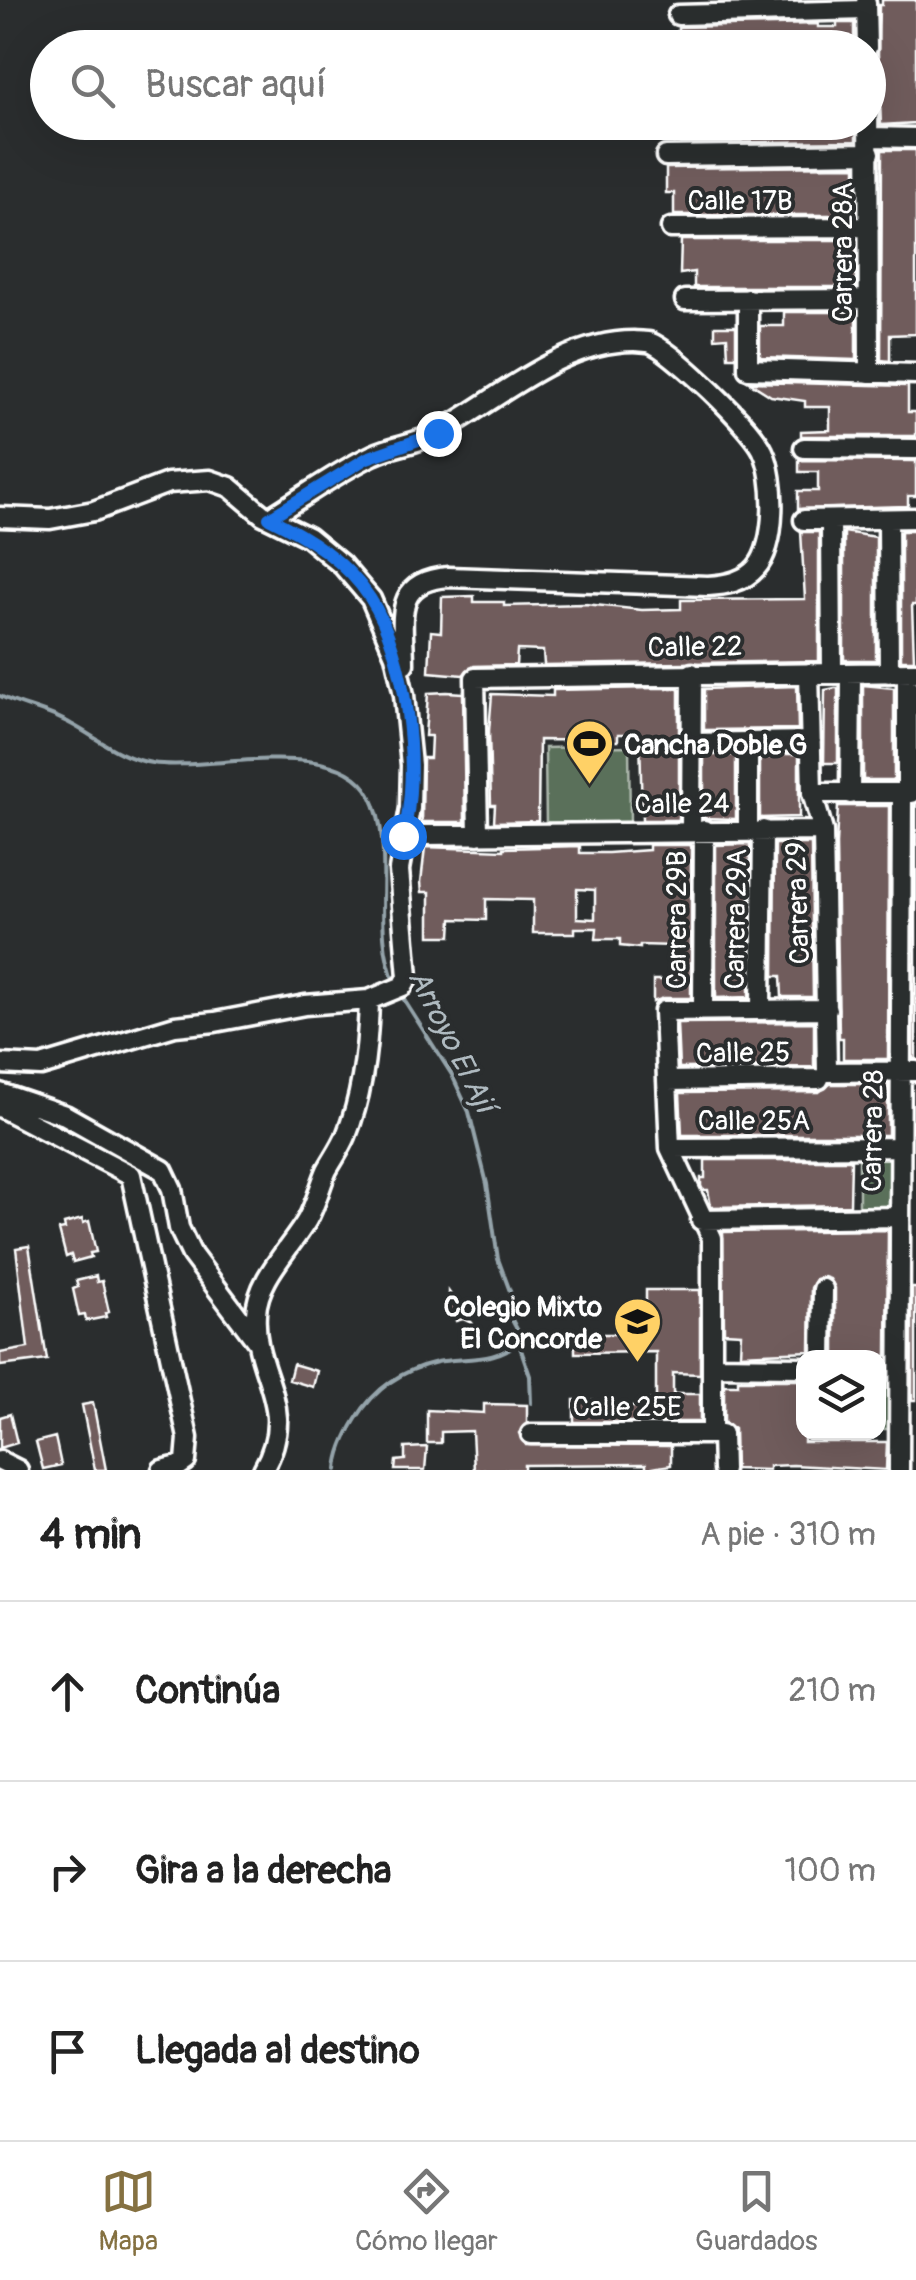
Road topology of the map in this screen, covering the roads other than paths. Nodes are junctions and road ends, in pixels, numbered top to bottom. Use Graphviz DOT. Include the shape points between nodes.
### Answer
graph roads {
  1 [pos="866,5"];
  2 [pos="678,15"];
  3 [pos="867,30"];
  4 [pos="916,138"];
  5 [pos="870,140"];
  6 [pos="870,145"];
  7 [pos="666,156"];
  8 [pos="869,226"];
  9 [pos="671,228"];
  10 [pos="748,299"];
  11 [pos="869,299"];
  12 [pos="685,300"];
  13 [pos="868,373"];
  14 [pos="916,374"];
  15 [pos="804,448"];
  16 [pos="916,449"];
  17 [pos="0,517"];
  18 [pos="269,518"];
  19 [pos="916,518"];
  20 [pos="804,520"];
  21 [pos="831,520"];
  22 [pos="888,520"];
  23 [pos="904,672"];
  24 [pos="692,673"];
  25 [pos="809,673"];
  26 [pos="841,673"];
  27 [pos="404,694"];
  28 [pos="811,741"];
  29 [pos="748,742"];
  30 [pos="692,743"];
  31 [pos="812,793"];
  32 [pos="908,793"];
  33 [pos="850,794"];
  34 [pos="698,830"];
  35 [pos="756,830"];
  36 [pos="823,831"];
  37 [pos="478,834"];
  38 [pos="422,835"];
  39 [pos="376,997"];
  40 [pos="762,1008"];
  41 [pos="827,1009"];
  42 [pos="703,1010"];
  43 [pos="0,1064"];
  44 [pos="908,1072"];
  45 [pos="823,1075"];
  46 [pos="666,1081"];
  47 [pos="0,1092"];
  48 [pos="0,1106"];
  49 [pos="899,1147"];
  50 [pos="670,1148"];
  51 [pos="899,1217"];
  52 [pos="702,1220"];
  53 [pos="907,1283"];
  54 [pos="823,1289"];
  55 [pos="258,1343"];
  56 [pos="822,1350"];
  57 [pos="712,1366"];
  58 [pos="796,1367"];
  59 [pos="531,1434"];
  60 [pos="717,1434"];
  61 [pos="0,1461"];
  62 [pos="18,1470"];
  63 [pos="162,1470"];
  64 [pos="264,1470"];
  65 [pos="723,1470"];
  66 [pos="899,1470"];
  1 -- 2 [label="street"];
  1 -- 3 [label="street"];
  4 -- 6 [label="street"];
  5 -- 6 [label="street, Carrera 28A"];
  6 -- 7 [label="street"];
  6 -- 8 [label="street, Carrera 28A"];
  8 -- 9 [label="street, Calle 17B"];
  8 -- 11 [label="street, Carrera 28A"];
  10 -- 11 [label="street"];
  10 -- 12 [label="street"];
  10 -- 13 [label="street" via="748,369"];
  11 -- 13 [label="street, Carrera 28A"];
  13 -- 14 [label="street"];
  15 -- 16 [label="street"];
  17 -- 18 [label="street" via="50,519 94,511 200,478 230,487"];
  18 -- 27 [label="street" via="308,537 371,598"];
  18 -- 27 [label="street" via="367,458 438,433 544,367 608,344 650,342 758,442 772,500 763,557 748,575 708,586 422,581 404,603"];
  19 -- 22 [label="street"];
  20 -- 21 [label="street"];
  21 -- 22 [label="street"];
  21 -- 26 [label="street"];
  22 -- 23 [label="street"];
  23 -- 26 [label="street, Calle 22"];
  23 -- 32 [label="street, Carrera 28"];
  24 -- 25 [label="street, Calle 22"];
  24 -- 30 [label="street, Carrera 29B"];
  24 -- 37 [label="street, Calle 22" via="475,678"];
  25 -- 26 [label="street, Calle 22"];
  25 -- 28 [label="street, Carrera 29"];
  26 -- 33 [label="street"];
  27 -- 39 [label="street" via="410,808 400,856 408,977"];
  28 -- 29 [label="street"];
  28 -- 31 [label="street, Carrera 29"];
  29 -- 30 [label="street"];
  29 -- 35 [label="street, Carrera 29A"];
  30 -- 34 [label="street, Carrera 29B"];
  31 -- 33 [label="street"];
  31 -- 36 [label="street, Carrera 29"];
  32 -- 33 [label="street"];
  32 -- 44 [label="street, Carrera 28"];
  34 -- 35 [label="street, Calle 24"];
  34 -- 37 [label="street, Calle 24"];
  34 -- 42 [label="street, Carrera 29B"];
  35 -- 36 [label="street, Calle 24"];
  35 -- 40 [label="street, Carrera 29A"];
  36 -- 41 [label="street, Carrera 29"];
  37 -- 38 [label="street, Calle 24"];
  39 -- 43 [label="street" via="156,1030 41,1066"];
  39 -- 55 [label="street" via="353,1115 308,1219 260,1293"];
  40 -- 41 [label="street"];
  40 -- 42 [label="street"];
  41 -- 45 [label="street, Carrera 29"];
  42 -- 46 [label="street, Carrera 29B" via="664,1011"];
  44 -- 45 [label="street, Calle 25"];
  44 -- 49 [label="street, Carrera 28"];
  45 -- 46 [label="street, Calle 25"];
  46 -- 50 [label="street, Carrera 29B"];
  47 -- 55 [label="street" via="65,1116 163,1170 192,1255"];
  48 -- 63 [label="street" via="130,1175 188,1438 186,1460"];
  49 -- 50 [label="street, Calle 25A"];
  49 -- 51 [label="street, Carrera 28"];
  50 -- 52 [label="street, Carrera 29B"];
  51 -- 52 [label="street"];
  51 -- 53 [label="street, Carrera 28"];
  52 -- 57 [label="street" via="712,1238"];
  53 -- 66 [label="street, Carrera 28"];
  54 -- 56 [label="street"];
  55 -- 64 [label="street" via="278,1422"];
  57 -- 58 [label="street"];
  57 -- 60 [label="street"];
  59 -- 60 [label="street, Calle 25E"];
  60 -- 65 [label="street"];
  61 -- 62 [label="street"];
}
